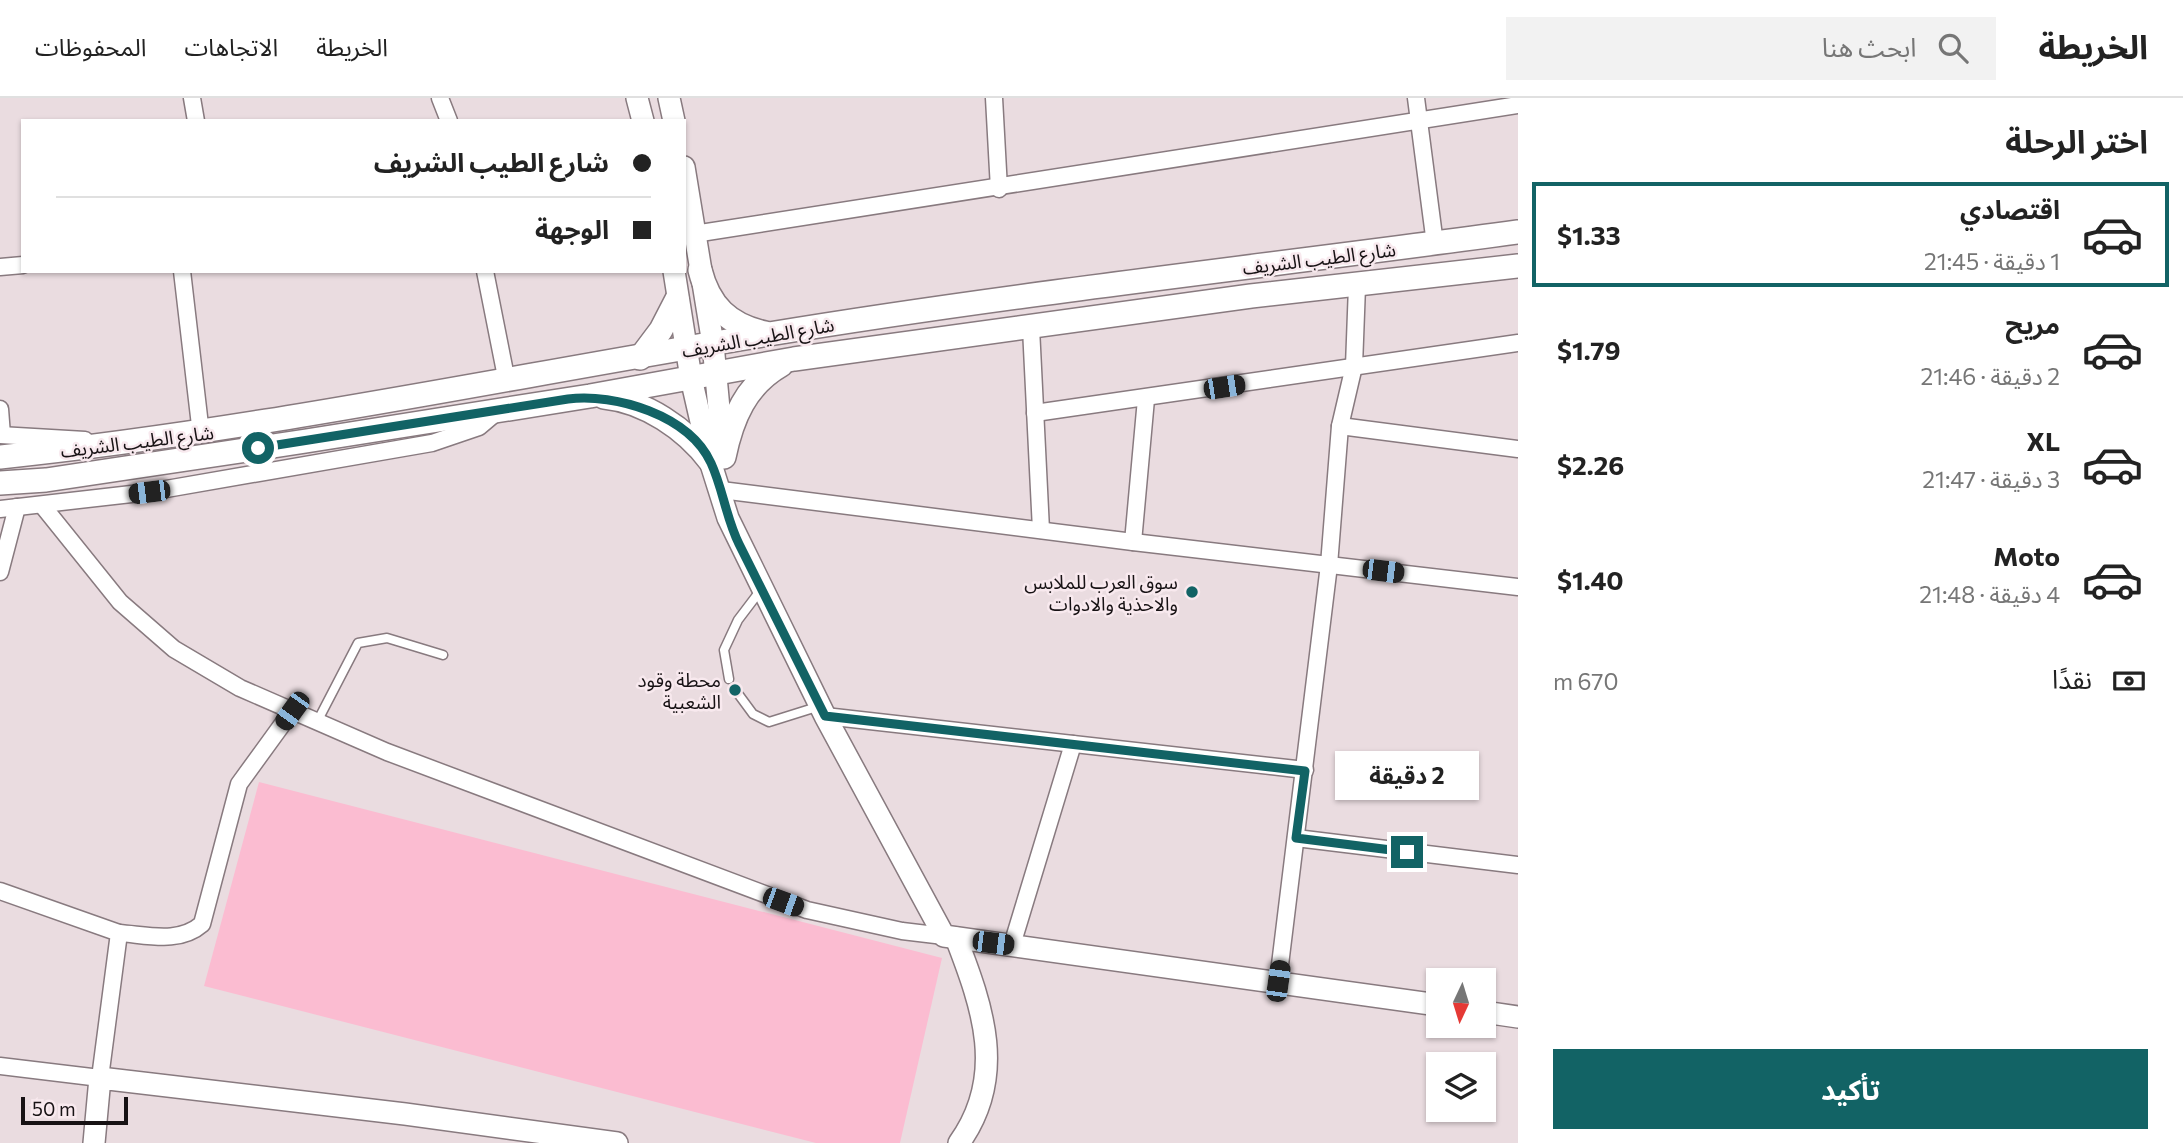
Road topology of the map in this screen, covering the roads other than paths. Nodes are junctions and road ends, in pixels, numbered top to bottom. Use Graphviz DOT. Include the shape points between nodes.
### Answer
graph roads {
  1 [pos="192,98"];
  2 [pos="440,98"];
  3 [pos="637,98"];
  4 [pos="669,98"];
  5 [pos="994,98"];
  6 [pos="1416,98"];
  7 [pos="1518,106"];
  8 [pos="196,119"];
  9 [pos="448,119"];
  10 [pos="642,119"];
  11 [pos="674,119"];
  12 [pos="1420,120"];
  13 [pos="686,180"];
  14 [pos="999,189"];
  15 [pos="1518,232"];
  16 [pos="694,234"];
  17 [pos="1435,244"];
  18 [pos="21,265"];
  19 [pos="1518,266"];
  20 [pos="0,267"];
  21 [pos="700,270"];
  22 [pos="182,273"];
  23 [pos="485,273"];
  24 [pos="674,273"];
  25 [pos="1357,286"];
  26 [pos="677,299"];
  27 [pos="1031,328"];
  28 [pos="768,334"];
  29 [pos="1518,343"];
  30 [pos="713,344"];
  31 [pos="687,349"];
  32 [pos="640,358"];
  33 [pos="794,359"];
  34 [pos="1354,366"];
  35 [pos="717,374"];
  36 [pos="691,378"];
  37 [pos="507,382"];
  38 [pos="590,396"];
  39 [pos="1146,399"];
  40 [pos="502,408"];
  41 [pos="0,409"];
  42 [pos="1035,413"];
  43 [pos="1340,426"];
  44 [pos="201,434"];
  45 [pos="1,442"];
  46 [pos="1518,449"];
  47 [pos="717,459"];
  48 [pos="0,483"];
  49 [pos="720,486"];
  50 [pos="42,505"];
  51 [pos="17,507"];
  52 [pos="0,509"];
  53 [pos="1041,530"];
  54 [pos="1133,542"];
  55 [pos="1329,565"];
  56 [pos="0,572"];
  57 [pos="1518,587"];
  58 [pos="762,589"];
  59 [pos="443,655"];
  60 [pos="730,679"];
  61 [pos="739,695"];
  62 [pos="292,711"];
  63 [pos="823,711"];
  64 [pos="317,722"];
  65 [pos="1073,744"];
  66 [pos="1305,771"];
  67 [pos="1296,838"];
  68 [pos="1518,865"];
  69 [pos="0,891"];
  70 [pos="119,933"];
  71 [pos="950,937"];
  72 [pos="1012,945"];
  73 [pos="1278,981"];
  74 [pos="1426,1003"];
  75 [pos="1496,1014"];
  76 [pos="1518,1017"];
  77 [pos="0,1066"];
  78 [pos="100,1078"];
  79 [pos="94,1143"];
  80 [pos="613,1143"];
  81 [pos="959,1143"];
  1 -- 8 [label="street"];
  2 -- 9 [label="street"];
  3 -- 10 [label="street"];
  4 -- 11 [label="street"];
  5 -- 14 [label="street"];
  6 -- 12 [label="street"];
  7 -- 12 [label="street"];
  12 -- 14 [label="street"];
  12 -- 17 [label="street"];
  13 -- 16 [label="street"];
  14 -- 16 [label="street"];
  15 -- 17 [label="main road, شارع الطيب الشريف"];
  16 -- 21 [label="street"];
  17 -- 28 [label="main road, شارع الطيب الشريف"];
  18 -- 20 [label="street"];
  19 -- 25 [label="main road, شارع الطيب الشريف"];
  21 -- 28 [label="main road" via="715,307 730,320"];
  21 -- 30 [label="street"];
  22 -- 44 [label="street"];
  23 -- 37 [label="street"];
  24 -- 26 [label="street"];
  25 -- 27 [label="main road, شارع الطيب الشريف" via="1251,296"];
  25 -- 34 [label="street"];
  26 -- 31 [label="street"];
  26 -- 32 [label="main road"];
  27 -- 33 [label="main road, شارع الطيب الشريف"];
  27 -- 42 [label="street"];
  28 -- 30 [label="main road, شارع الطيب الشريف"];
  29 -- 34 [label="street"];
  30 -- 31 [label="main road, شارع الطيب الشريف"];
  30 -- 35 [label="street"];
  31 -- 32 [label="main road, شارع الطيب الشريف"];
  31 -- 36 [label="street"];
  32 -- 37 [label="main road, شارع الطيب الشريف"];
  33 -- 35 [label="main road, شارع الطيب الشريف"];
  33 -- 47 [label="main road" via="769,372 746,396"];
  34 -- 39 [label="street"];
  34 -- 43 [label="street"];
  35 -- 36 [label="main road, شارع الطيب الشريف"];
  35 -- 47 [label="street"];
  36 -- 38 [label="main road, شارع الطيب الشريف"];
  36 -- 47 [label="street"];
  37 -- 44 [label="main road, شارع الطيب الشريف"];
  38 -- 40 [label="main road, شارع الطيب الشريف"];
  38 -- 47 [label="main road" via="625,401 654,414"];
  39 -- 42 [label="street"];
  39 -- 54 [label="street"];
  40 -- 48 [label="main road, شارع الطيب الشريف" via="46,480"];
  40 -- 50 [label="street" via="480,427 432,443 149,492"];
  41 -- 45 [label="street"];
  42 -- 53 [label="street"];
  43 -- 46 [label="street"];
  43 -- 55 [label="street"];
  44 -- 45 [label="main road, شارع الطيب الشريف" via="111,446"];
  47 -- 49 [label="street"];
  49 -- 53 [label="street"];
  49 -- 58 [label="street" via="737,541"];
  50 -- 51 [label="street"];
  50 -- 62 [label="street" via="120,602 174,649 240,688"];
  51 -- 52 [label="street"];
  51 -- 56 [label="street"];
  53 -- 54 [label="street"];
  54 -- 55 [label="street"];
  55 -- 57 [label="street"];
  55 -- 66 [label="street"];
  58 -- 60 [label="lane" via="738,620 724,650"];
  58 -- 63 [label="street"];
  59 -- 64 [label="lane" via="387,638 358,643"];
  61 -- 63 [label="lane" via="753,714 769,722"];
  62 -- 64 [label="street"];
  62 -- 70 [label="street" via="239,784 202,924 179,937"];
  63 -- 65 [label="street"];
  63 -- 71 [label="street"];
  64 -- 71 [label="street" via="580,827 807,910"];
  65 -- 66 [label="street"];
  65 -- 72 [label="street"];
  66 -- 67 [label="street"];
  67 -- 68 [label="street"];
  67 -- 73 [label="street"];
  69 -- 70 [label="street"];
  70 -- 78 [label="street"];
  71 -- 72 [label="street"];
  71 -- 81 [label="street" via="969,972 987,1039 986,1084 973,1124"];
  72 -- 73 [label="street"];
  73 -- 74 [label="street"];
  75 -- 76 [label="street"];
  77 -- 78 [label="street"];
  78 -- 79 [label="street"];
  78 -- 80 [label="street"];
}
